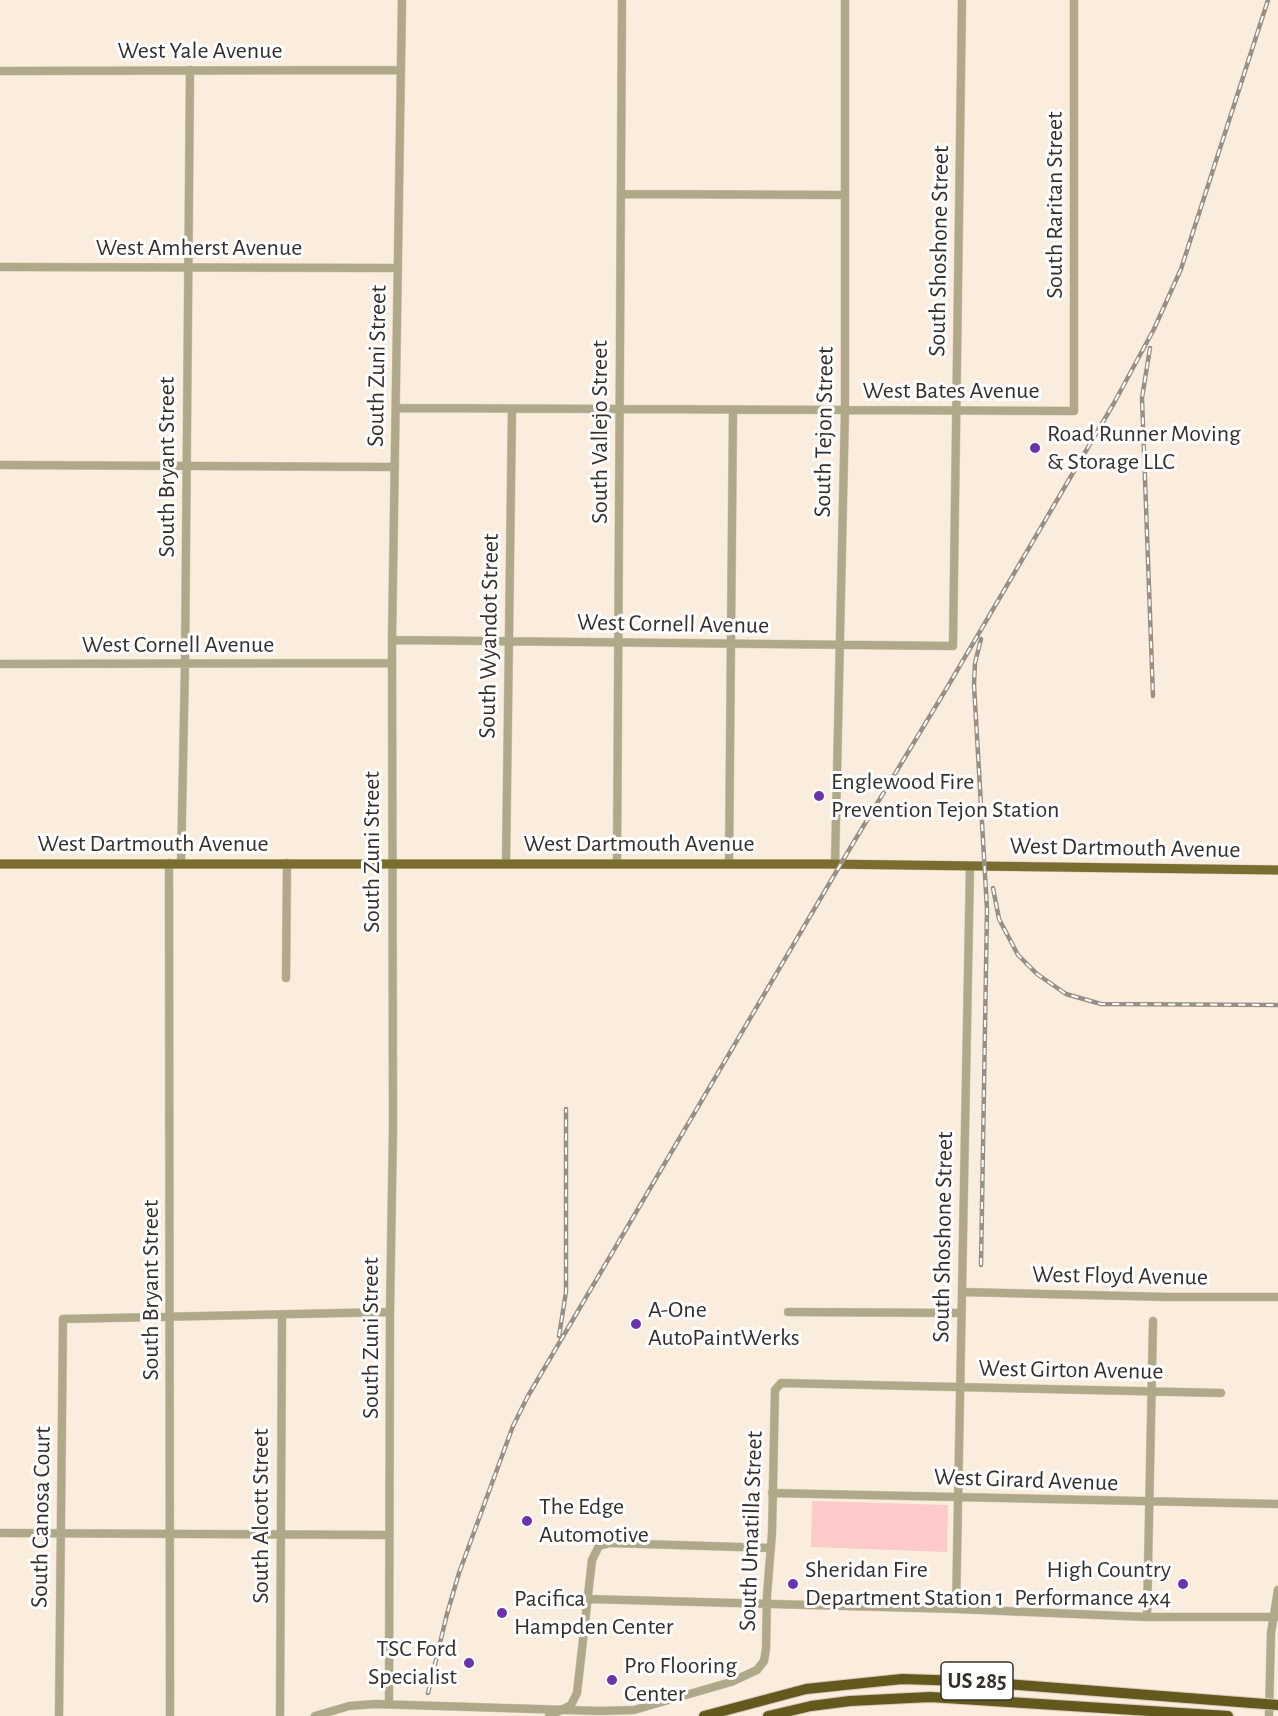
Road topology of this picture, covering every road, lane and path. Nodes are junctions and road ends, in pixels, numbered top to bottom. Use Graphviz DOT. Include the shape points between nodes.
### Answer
graph roads {
  1 [pos="402,0"];
  2 [pos="622,0"];
  3 [pos="845,0"];
  4 [pos="962,0"];
  5 [pos="1074,0"];
  6 [pos="190,70"];
  7 [pos="400,70"];
  8 [pos="0,71"];
  9 [pos="621,194"];
  10 [pos="844,195"];
  11 [pos="0,267"];
  12 [pos="187,267"];
  13 [pos="398,268"];
  14 [pos="396,408"];
  15 [pos="512,409"];
  16 [pos="620,409"];
  17 [pos="733,410"];
  18 [pos="845,410"];
  19 [pos="956,410"];
  20 [pos="1074,411"];
  21 [pos="0,465"];
  22 [pos="186,465"];
  23 [pos="395,467"];
  24 [pos="392,640"];
  25 [pos="509,641"];
  26 [pos="618,642"];
  27 [pos="731,644"];
  28 [pos="840,645"];
  29 [pos="953,646"];
  30 [pos="392,663"];
  31 [pos="0,664"];
  32 [pos="185,665"];
  33 [pos="169,863"];
  34 [pos="181,863"];
  35 [pos="287,863"];
  36 [pos="392,863"];
  37 [pos="506,863"];
  38 [pos="0,864"];
  39 [pos="617,864"];
  40 [pos="729,864"];
  41 [pos="836,864"];
  42 [pos="970,866"];
  43 [pos="1278,870"];
  44 [pos="286,978"];
  45 [pos="962,1292"];
  46 [pos="1278,1297"];
  47 [pos="390,1312"];
  48 [pos="788,1312"];
  49 [pos="962,1313"];
  50 [pos="282,1316"];
  51 [pos="170,1317"];
  52 [pos="1153,1321"];
  53 [pos="777,1385"];
  54 [pos="960,1387"];
  55 [pos="1152,1392"];
  56 [pos="1221,1394"];
  57 [pos="772,1493"];
  58 [pos="958,1497"];
  59 [pos="1149,1502"];
  60 [pos="1278,1504"];
  61 [pos="0,1533"];
  62 [pos="170,1533"];
  63 [pos="60,1534"];
  64 [pos="280,1534"];
  65 [pos="389,1535"];
  66 [pos="771,1548"];
  67 [pos="1278,1590"];
  68 [pos="588,1599"];
  69 [pos="768,1604"];
  70 [pos="956,1609"];
  71 [pos="1147,1617"];
  72 [pos="1276,1617"];
  73 [pos="389,1704"];
  74 [pos="1278,1705"];
  75 [pos="524,1707"];
  76 [pos="563,1712"];
  77 [pos="1269,1715"];
  78 [pos="59,1716"];
  79 [pos="170,1716"];
  80 [pos="280,1716"];
  81 [pos="315,1716"];
  82 [pos="536,1716"];
  83 [pos="549,1716"];
  84 [pos="704,1716"];
  85 [pos="768,1716"];
  86 [pos="1228,1716"];
  1 -- 7 [label="street, South Zuni Street"];
  2 -- 9 [label="street, South Vallejo Street"];
  3 -- 10 [label="street, South Tejon Street"];
  4 -- 19 [label="street, South Shoshone Street"];
  5 -- 20 [label="street, South Raritan Street"];
  6 -- 7 [label="street, West Yale Avenue"];
  6 -- 8 [label="street, West Yale Avenue"];
  6 -- 12 [label="street, South Bryant Street"];
  7 -- 13 [label="street, South Zuni Street"];
  9 -- 10 [label="street"];
  9 -- 16 [label="street, South Vallejo Street"];
  10 -- 18 [label="street, South Tejon Street"];
  11 -- 12 [label="street, West Amherst Avenue"];
  12 -- 13 [label="street, West Amherst Avenue"];
  12 -- 22 [label="street, South Bryant Street"];
  13 -- 14 [label="street, South Zuni Street"];
  14 -- 15 [label="street, West Bates Avenue"];
  14 -- 23 [label="street, South Zuni Street"];
  15 -- 16 [label="street, West Bates Avenue"];
  15 -- 25 [label="street, South Wyandot Street"];
  16 -- 17 [label="street, West Bates Avenue"];
  16 -- 26 [label="street, South Vallejo Street"];
  17 -- 18 [label="street, West Bates Avenue"];
  17 -- 27 [label="street"];
  18 -- 19 [label="street, West Bates Avenue"];
  18 -- 28 [label="street, South Tejon Street"];
  19 -- 20 [label="street, West Bates Avenue"];
  19 -- 29 [label="street, South Shoshone Street"];
  21 -- 22 [label="street"];
  22 -- 23 [label="street"];
  22 -- 32 [label="street, South Bryant Street"];
  23 -- 24 [label="street, South Zuni Street"];
  24 -- 25 [label="street, West Cornell Avenue"];
  24 -- 30 [label="street, South Zuni Street"];
  25 -- 26 [label="street, West Cornell Avenue"];
  25 -- 37 [label="street, South Wyandot Street"];
  26 -- 27 [label="street, West Cornell Avenue"];
  26 -- 39 [label="street, South Vallejo Street"];
  27 -- 28 [label="street, West Cornell Avenue"];
  27 -- 40 [label="street"];
  28 -- 29 [label="street, West Cornell Avenue"];
  28 -- 41 [label="street, South Tejon Street"];
  30 -- 32 [label="street, West Cornell Avenue"];
  30 -- 36 [label="street, South Zuni Street"];
  31 -- 32 [label="street, West Cornell Avenue"];
  32 -- 34 [label="street, South Bryant Street"];
  33 -- 34 [label="main road, West Dartmouth Avenue"];
  33 -- 38 [label="main road, West Dartmouth Avenue"];
  33 -- 51 [label="street, South Bryant Street"];
  34 -- 35 [label="main road, West Dartmouth Avenue"];
  35 -- 36 [label="main road, West Dartmouth Avenue"];
  35 -- 44 [label="street"];
  36 -- 37 [label="main road, West Dartmouth Avenue"];
  36 -- 47 [label="street, South Zuni Street"];
  37 -- 39 [label="main road, West Dartmouth Avenue"];
  39 -- 40 [label="main road, West Dartmouth Avenue"];
  40 -- 41 [label="main road, West Dartmouth Avenue"];
  41 -- 42 [label="main road, West Dartmouth Avenue"];
  42 -- 43 [label="main road, West Dartmouth Avenue"];
  42 -- 45 [label="street, South Shoshone Street"];
  45 -- 46 [label="street, West Floyd Avenue"];
  45 -- 49 [label="street, South Shoshone Street"];
  47 -- 50 [label="street"];
  47 -- 65 [label="street, South Zuni Street"];
  48 -- 49 [label="street"];
  49 -- 54 [label="street, South Shoshone Street"];
  50 -- 51 [label="street"];
  50 -- 64 [label="street, South Alcott Street"];
  51 -- 62 [label="street, South Bryant Street"];
  51 -- 63 [label="street, South Canosa Court" via="63,1319"];
  52 -- 55 [label="street"];
  53 -- 54 [label="street, West Girton Avenue"];
  53 -- 57 [label="street, South Umatilla Street"];
  54 -- 55 [label="street, West Girton Avenue"];
  54 -- 58 [label="street, South Shoshone Street"];
  55 -- 56 [label="street, West Girton Avenue"];
  55 -- 59 [label="street"];
  57 -- 58 [label="street, West Girard Avenue"];
  57 -- 66 [label="street, South Umatilla Street"];
  58 -- 59 [label="street, West Girard Avenue"];
  58 -- 70 [label="street, South Shoshone Street"];
  59 -- 60 [label="street, West Girard Avenue"];
  59 -- 71 [label="street"];
  61 -- 63 [label="street"];
  62 -- 63 [label="street"];
  62 -- 64 [label="street"];
  62 -- 79 [label="street, South Bryant Street"];
  63 -- 78 [label="street, South Canosa Court"];
  64 -- 65 [label="street"];
  64 -- 80 [label="street, South Alcott Street"];
  65 -- 73 [label="street, South Zuni Street"];
  66 -- 68 [label="street" via="604,1543 594,1553"];
  66 -- 69 [label="street, South Umatilla Street"];
  67 -- 72 [label="street"];
  68 -- 69 [label="street"];
  68 -- 76 [label="street" via="578,1687 574,1701"];
  69 -- 70 [label="street"];
  69 -- 76 [label="street, South Umatilla Street" via="765,1655 761,1666 752,1673 643,1708"];
  70 -- 71 [label="street"];
  71 -- 72 [label="street"];
  72 -- 77 [label="street" via="1271,1638"];
  73 -- 75 [label="street"];
  73 -- 81 [label="street" via="349,1706"];
  74 -- 84 [label="highway, US 285, bridge" via="902,1679 806,1689"];
  75 -- 76 [label="street"];
  75 -- 82 [label="street"];
  76 -- 83 [label="street"];
  85 -- 86 [label="highway, US 285" via="830,1703 920,1697"];
}
